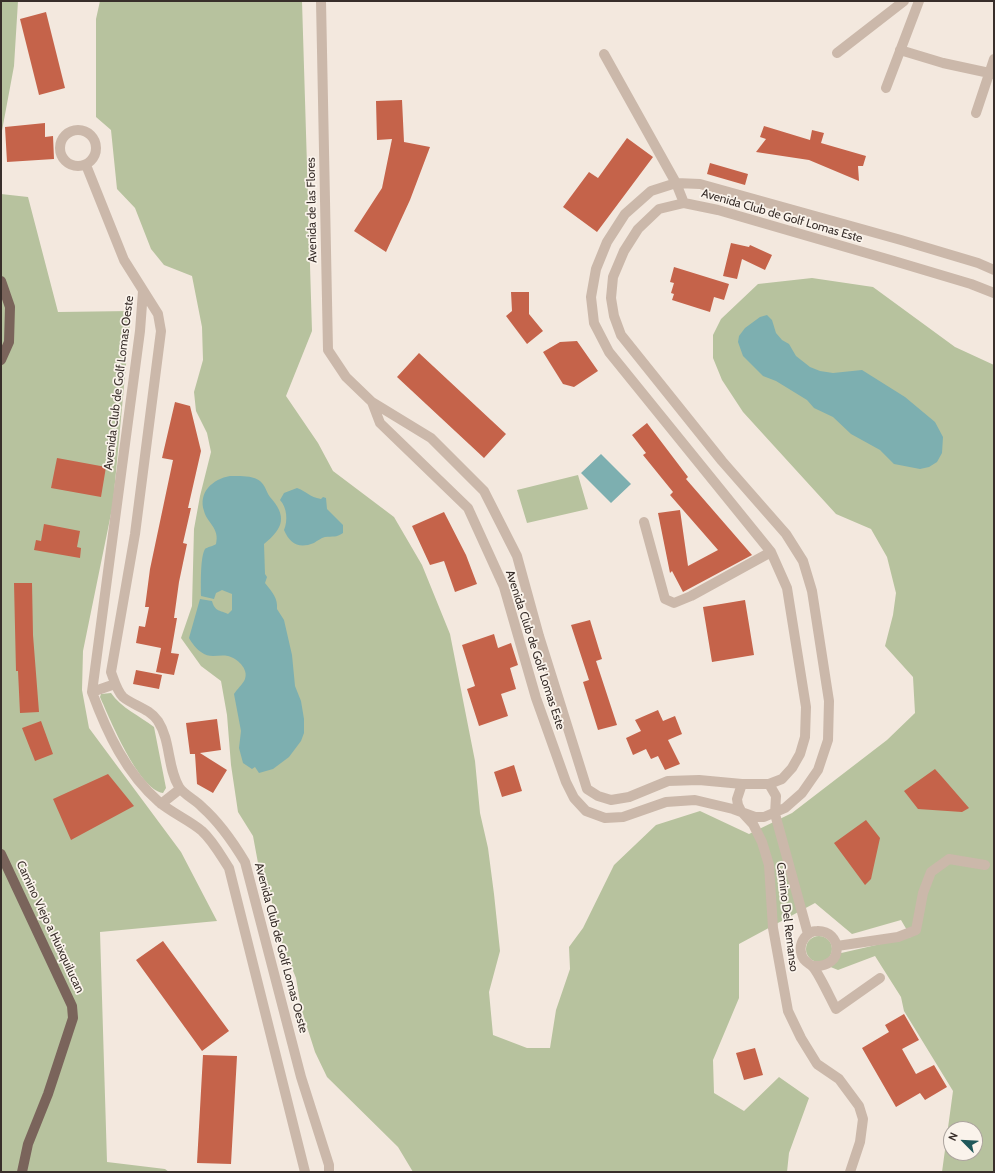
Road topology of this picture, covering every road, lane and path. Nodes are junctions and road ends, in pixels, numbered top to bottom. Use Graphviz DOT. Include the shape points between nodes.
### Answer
graph roads {
  1 [pos="321,1"];
  2 [pos="904,1"];
  3 [pos="919,1"];
  4 [pos="900,50"];
  5 [pos="837,53"];
  6 [pos="604,54"];
  7 [pos="994,59"];
  8 [pos="992,74"];
  9 [pos="886,88"];
  10 [pos="976,113"];
  11 [pos="86,165"];
  12 [pos="676,183"];
  13 [pos="684,203"];
  14 [pos="994,270"];
  15 [pos="1,281"];
  16 [pos="143,291"];
  17 [pos="994,293"];
  18 [pos="1,360"];
  19 [pos="372,402"];
  20 [pos="644,522"];
  21 [pos="771,552"];
  22 [pos="115,684"];
  23 [pos="92,692"];
  24 [pos="742,784"];
  25 [pos="768,784"];
  26 [pos="180,789"];
  27 [pos="161,804"];
  28 [pos="741,812"];
  29 [pos="775,814"];
  30 [pos="1,854"];
  31 [pos="985,865"];
  32 [pos="808,934"];
  33 [pos="837,946"];
  34 [pos="813,966"];
  35 [pos="880,978"];
  36 [pos="22,1172"];
  37 [pos="305,1172"];
  38 [pos="329,1172"];
  39 [pos="850,1172"];
  1 -- 19 [label="street, Avenida de las Flores" via="328,350 346,377"];
  2 -- 5 [label="street"];
  3 -- 4 [label="street"];
  4 -- 8 [label="street"];
  4 -- 9 [label="street"];
  6 -- 12 [label="street"];
  7 -- 8 [label="street"];
  8 -- 10 [label="street"];
  11 -- 16 [label="street" via="124,260"];
  12 -- 13 [label="street"];
  12 -- 14 [label="street, Avenida Club de Golf Lomas Este" via="700,184 901,240"];
  12 -- 21 [label="street, Avenida Club de Golf Lomas Este" via="651,191 625,214 608,242 596,269 591,297 594,323 609,352"];
  13 -- 17 [label="street, Avenida Club de Golf Lomas Este" via="718,210 894,261"];
  13 -- 29 [label="street, Avenida Club de Golf Lomas Este" via="659,209 638,229 618,264 611,298 621,335 722,461 786,534 803,561 812,591 829,701 828,740 818,770 802,793"];
  15 -- 18 [label="main road" via="10,307 9,342"];
  16 -- 22 [label="street, Avenida Club de Golf Lomas Oeste" via="158,314 161,331 135,534 111,672"];
  16 -- 23 [label="street, Avenida Club de Golf Lomas Oeste"];
  19 -- 24 [label="street, Avenida Club de Golf Lomas Este" via="431,438 484,491 517,556 587,789 611,800 629,797 668,781 699,780"];
  19 -- 28 [label="street, Avenida Club de Golf Lomas Este" via="380,423 468,508 504,587 536,698 574,798 586,811 605,818 623,817 666,802 695,800"];
  20 -- 21 [label="street" via="665,599 674,603"];
  21 -- 25 [label="street, Avenida Club de Golf Lomas Este" via="787,588 806,707 806,736 792,768 782,779"];
  22 -- 23 [label="street"];
  22 -- 26 [label="street, Avenida Club de Golf Lomas Oeste" via="122,696 158,720 164,732"];
  23 -- 27 [label="street, Avenida Club de Golf Lomas Oeste" via="122,760"];
  24 -- 25 [label="street, Avenida Club de Golf Lomas Este"];
  24 -- 28 [label="street" via="737,799"];
  25 -- 29 [label="street" via="776,796"];
  26 -- 27 [label="street"];
  26 -- 38 [label="street, Avenida Club de Golf Lomas Oeste" via="208,812 234,843 245,862 301,1077"];
  27 -- 37 [label="street, Avenida Club de Golf Lomas Oeste" via="203,832 229,868"];
  28 -- 29 [label="street, Avenida Club de Golf Lomas Este" via="755,817"];
  28 -- 39 [label="street, Camino Del Remanso" via="753,824 769,864 773,928 788,1011 817,1064 839,1079 859,1106 863,1119 860,1142"];
  29 -- 32 [label="street"];
  30 -- 36 [label="main road, Camino Viejo a Huixquilucan" via="72,1006 72,1018 48,1094 28,1144"];
  31 -- 33 [label="street" via="949,859 931,872 923,893 916,930 898,937"];
  32 -- 33 [label="street" via="815,931 829,933"];
  32 -- 34 [label="street" via="803,939 800,952"];
  33 -- 34 [label="street" via="836,955 831,963 822,967"];
  34 -- 35 [label="street" via="836,1009"];
}
